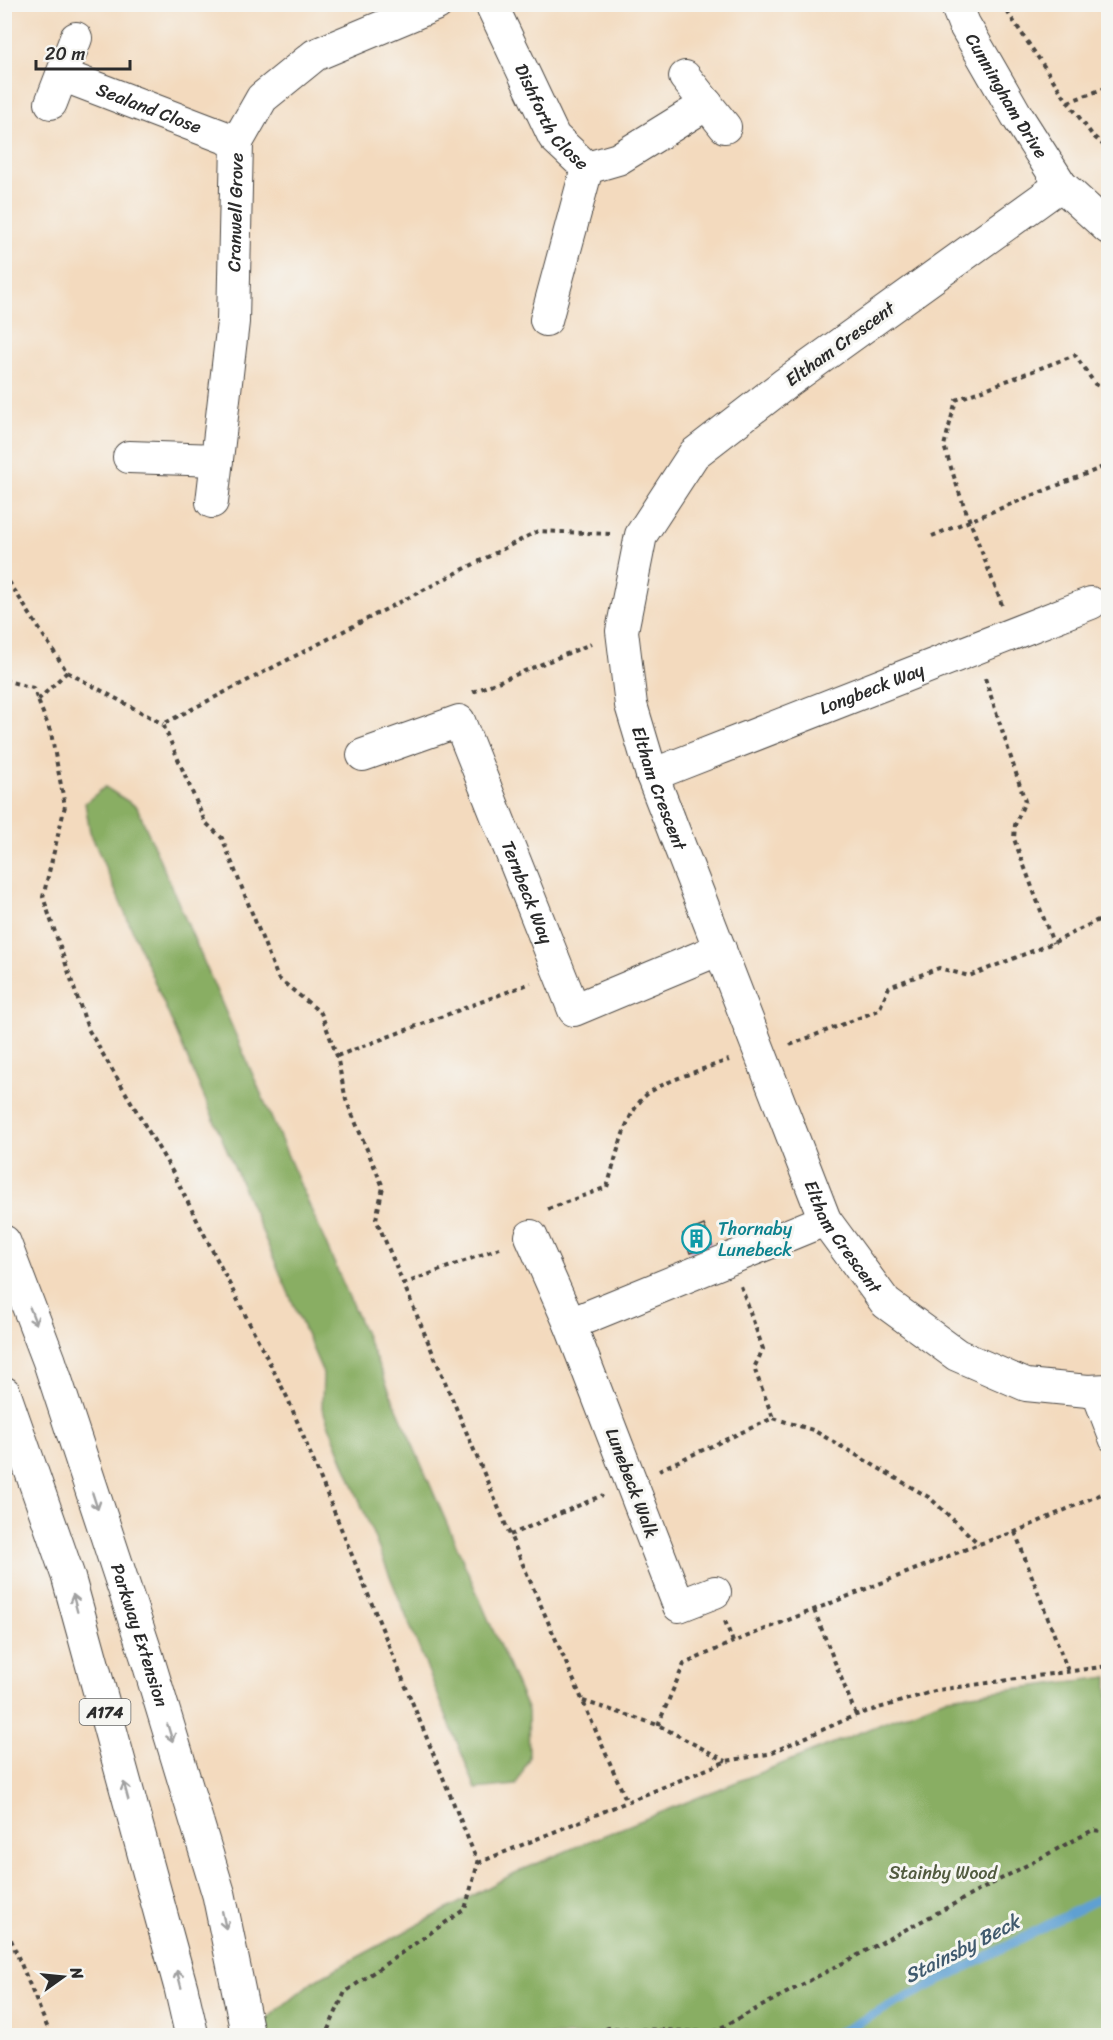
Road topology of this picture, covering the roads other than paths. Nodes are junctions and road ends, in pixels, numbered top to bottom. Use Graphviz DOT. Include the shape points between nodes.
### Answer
graph roads {
  1 [pos="437,4"];
  2 [pos="491,4"];
  3 [pos="956,4"];
  4 [pos="76,38"];
  5 [pos="685,77"];
  6 [pos="237,142"];
  7 [pos="587,168"];
  8 [pos="1061,185"];
  9 [pos="1108,228"];
  10 [pos="546,320"];
  11 [pos="129,458"];
  12 [pos="217,460"];
  13 [pos="212,502"];
  14 [pos="1091,603"];
  15 [pos="363,755"];
  16 [pos="652,775"];
  17 [pos="720,949"];
  18 [pos="825,1220"];
  19 [pos="531,1236"];
  20 [pos="4,1242"];
  21 [pos="570,1324"];
  22 [pos="1098,1390"];
  23 [pos="4,1393"];
  24 [pos="1108,1443"];
  25 [pos="715,1592"];
  26 [pos="192,2036"];
  27 [pos="248,2036"];
  1 -- 6 [label="street, Cranwell Grove" via="315,55 262,98"];
  2 -- 7 [label="street, Dishforth Close" via="554,137"];
  3 -- 8 [label="street, Cunningham Drive" via="1017,116"];
  4 -- 6 [label="street, Sealand Close" via="56,89"];
  5 -- 7 [label="street, Dishforth Close" via="716,115 618,159"];
  6 -- 12 [label="street, Cranwell Grove" via="233,322"];
  7 -- 10 [label="street"];
  8 -- 9 [label="street, Cunningham Drive"];
  8 -- 16 [label="street, Eltham Crescent" via="694,454 641,535 622,631 631,705"];
  11 -- 12 [label="street"];
  12 -- 13 [label="street, Cranwell Grove"];
  14 -- 16 [label="street, Longbeck Way"];
  15 -- 17 [label="street, Ternbeck Way" via="459,722 574,1010"];
  16 -- 17 [label="street, Eltham Crescent"];
  17 -- 18 [label="street, Eltham Crescent"];
  18 -- 21 [label="street"];
  18 -- 22 [label="street, Eltham Crescent" via="886,1304 957,1355 1026,1385"];
  19 -- 21 [label="street, Lunebeck Walk"];
  20 -- 27 [label="main road, Parkway Extension, one-way" via="49,1360 147,1657 219,1895"];
  21 -- 25 [label="street, Lunebeck Walk" via="679,1606"];
  22 -- 24 [label="lane"];
  26 -- 23 [label="main road, A174, one-way" via="68,1576"];
}
